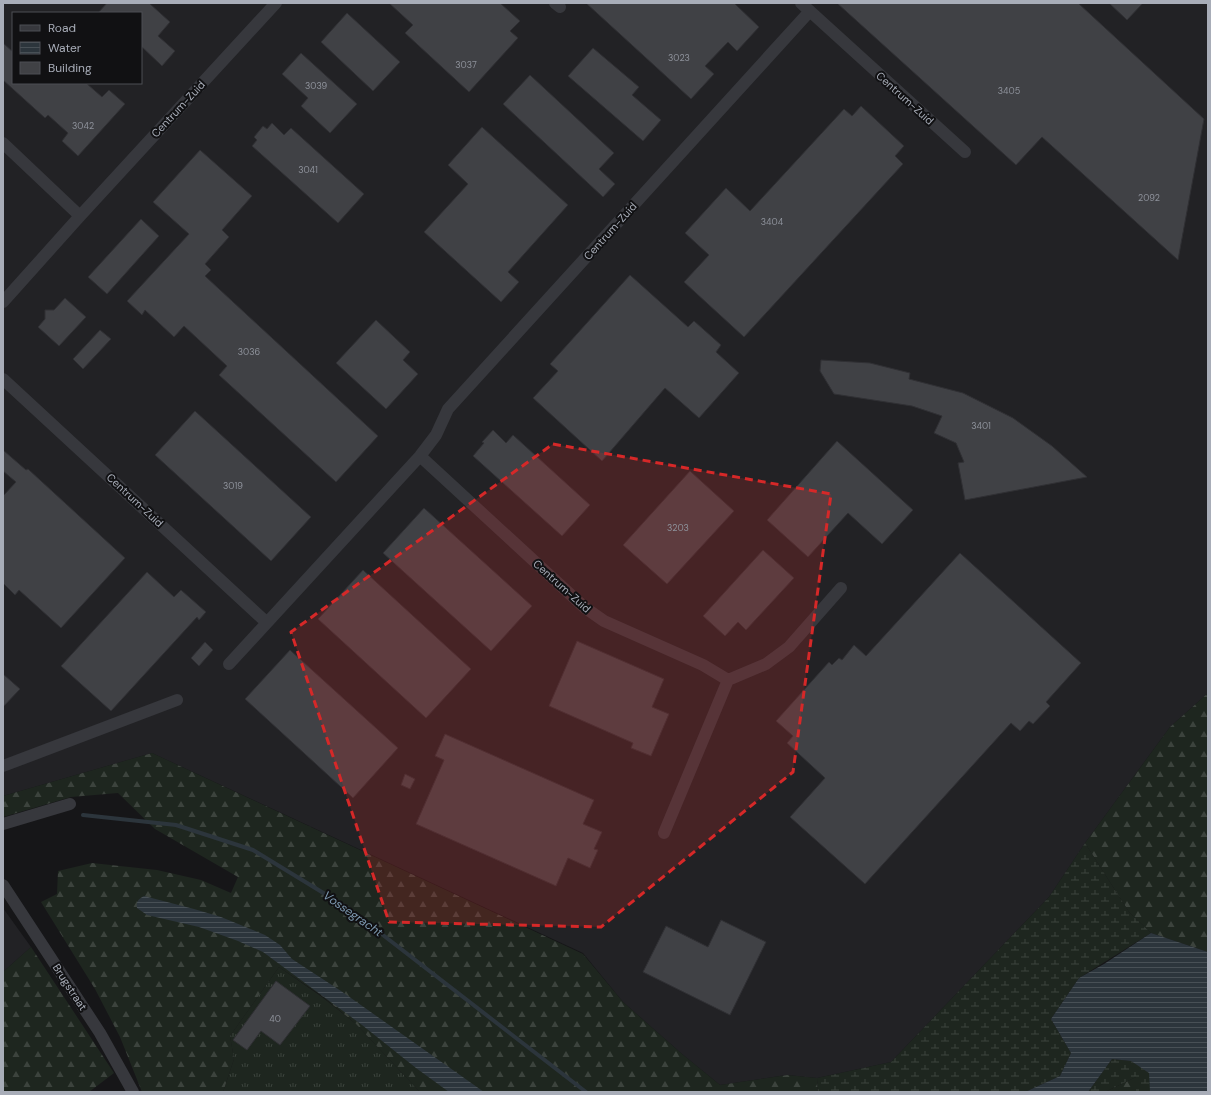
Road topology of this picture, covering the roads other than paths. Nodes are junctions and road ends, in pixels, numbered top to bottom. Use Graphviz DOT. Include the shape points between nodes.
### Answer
graph roads {
  1 [pos="276,3"];
  2 [pos="801,3"];
  3 [pos="810,11"];
  4 [pos="3,143"];
  5 [pos="965,152"];
  6 [pos="80,216"];
  7 [pos="3,302"];
  8 [pos="3,379"];
  9 [pos="420,456"];
  10 [pos="841,588"];
  11 [pos="266,622"];
  12 [pos="229,664"];
  13 [pos="728,680"];
  14 [pos="177,700"];
  15 [pos="3,766"];
  16 [pos="70,804"];
  17 [pos="3,824"];
  18 [pos="664,833"];
  19 [pos="3,885"];
  20 [pos="133,1092"];
  1 -- 6 [label="street, Centrum-Zuid"];
  2 -- 3 [label="street, Centrum-Zuid"];
  3 -- 5 [label="street, Centrum-Zuid"];
  3 -- 9 [label="street, Centrum-Zuid" via="448,409 436,435"];
  4 -- 6 [label="street"];
  6 -- 7 [label="street, Centrum-Zuid"];
  8 -- 11 [label="street, Centrum-Zuid"];
  9 -- 11 [label="street, Centrum-Zuid"];
  9 -- 13 [label="street, Centrum-Zuid" via="584,607 604,621 703,665"];
  10 -- 13 [label="street" via="788,647 766,664"];
  11 -- 12 [label="street, Centrum-Zuid"];
  13 -- 18 [label="street"];
  14 -- 15 [label="street"];
  16 -- 17 [label="street"];
  19 -- 20 [label="street, Brugstraat" via="100,1033"];
}
